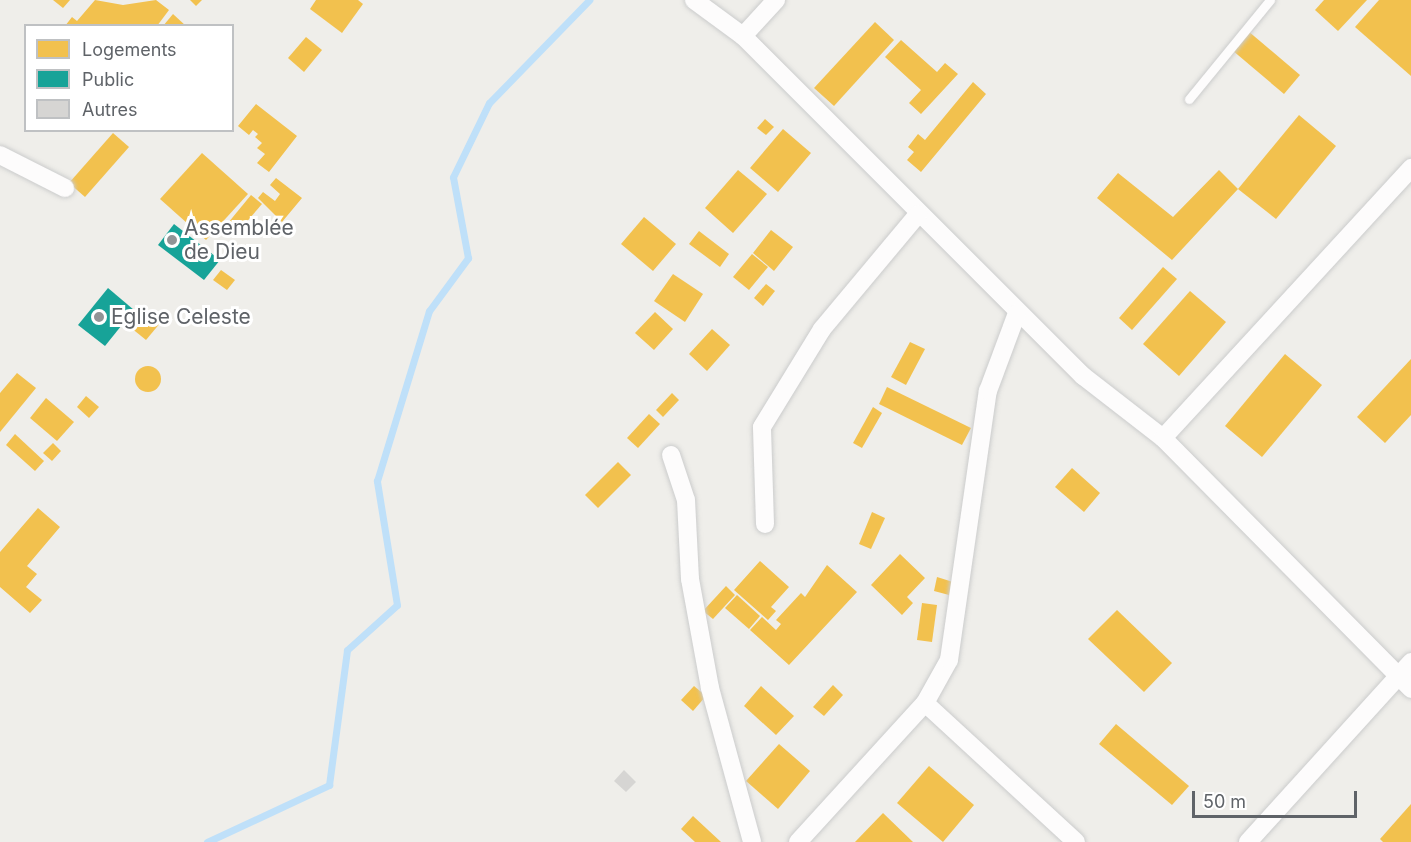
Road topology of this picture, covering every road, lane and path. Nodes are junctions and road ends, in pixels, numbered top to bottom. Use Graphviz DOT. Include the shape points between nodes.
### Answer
graph roads {
  1 [pos="694,0"];
  2 [pos="776,0"];
  3 [pos="1270,0"];
  4 [pos="743,36"];
  5 [pos="1189,99"];
  6 [pos="0,155"];
  7 [pos="1411,168"];
  8 [pos="65,188"];
  9 [pos="918,214"];
  10 [pos="1017,313"];
  11 [pos="1163,438"];
  12 [pos="671,454"];
  13 [pos="765,525"];
  14 [pos="1411,662"];
  15 [pos="1398,676"];
  16 [pos="1411,689"];
  17 [pos="924,703"];
  18 [pos="752,842"];
  19 [pos="798,842"];
  20 [pos="1076,842"];
  21 [pos="1248,842"];
  1 -- 4 [label="street"];
  2 -- 4 [label="street"];
  3 -- 5 [label="lane"];
  4 -- 9 [label="street"];
  6 -- 8 [label="street"];
  7 -- 11 [label="street"];
  9 -- 10 [label="street"];
  9 -- 13 [label="street" via="822,330 762,427"];
  10 -- 11 [label="street" via="1083,376"];
  10 -- 17 [label="street" via="988,391 949,660"];
  11 -- 15 [label="street"];
  12 -- 18 [label="street" via="686,500 690,579 710,688"];
  14 -- 15 [label="street"];
  15 -- 16 [label="street"];
  15 -- 21 [label="street"];
  17 -- 19 [label="street"];
  17 -- 20 [label="street"];
}
